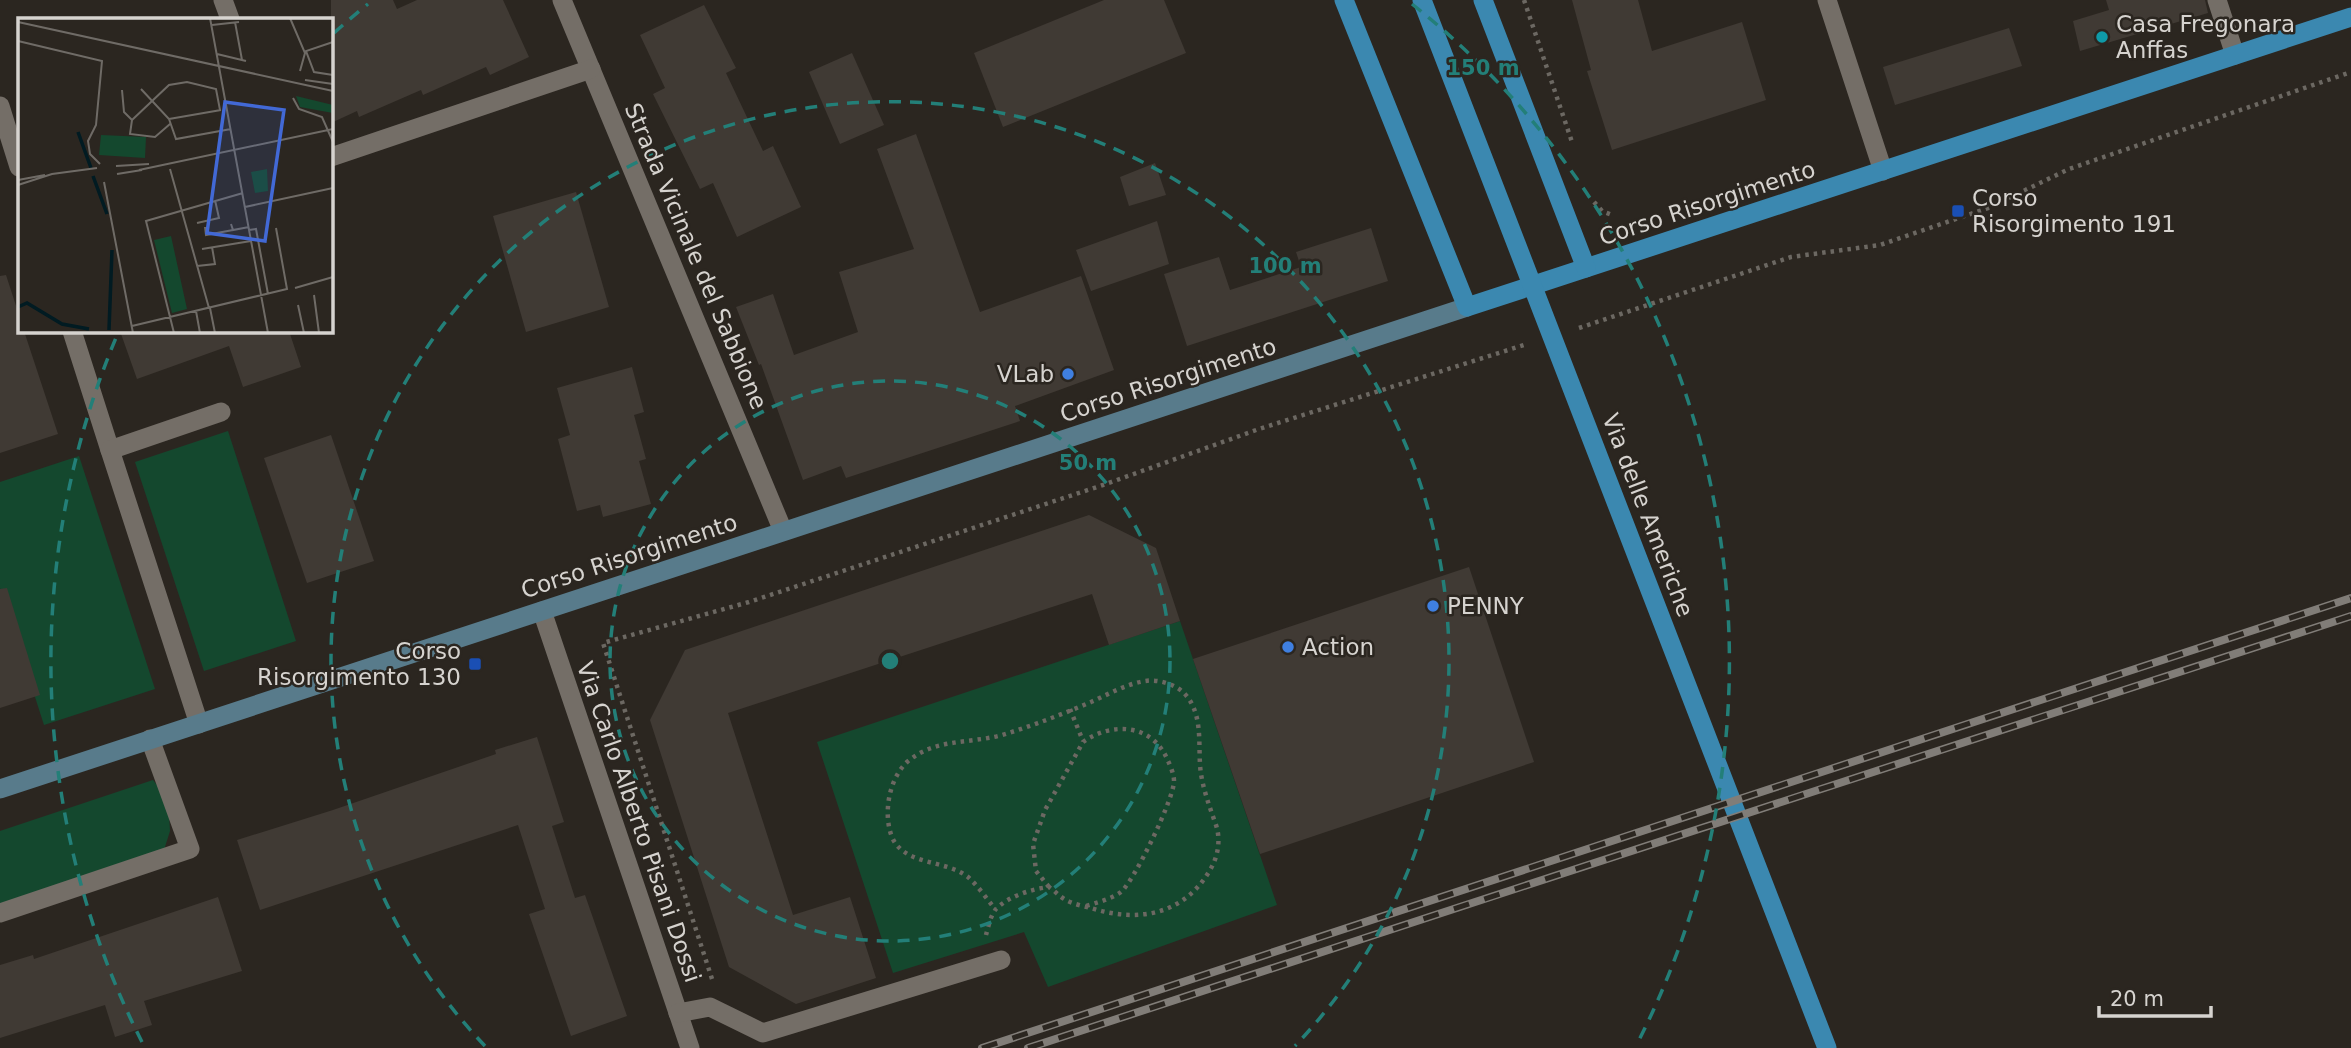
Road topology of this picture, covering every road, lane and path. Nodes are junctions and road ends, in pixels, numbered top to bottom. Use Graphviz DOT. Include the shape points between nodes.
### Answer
graph roads {
  1 [pos="223,0"];
  2 [pos="562,0"];
  3 [pos="1344,0"];
  4 [pos="1422,0"];
  5 [pos="1483,0"];
  6 [pos="1524,0"];
  7 [pos="1827,0"];
  8 [pos="2217,0"];
  9 [pos="2351,17"];
  10 [pos="230,18"];
  11 [pos="2235,55"];
  12 [pos="591,69"];
  13 [pos="2351,72"];
  14 [pos="0,106"];
  15 [pos="1574,149"];
  16 [pos="332,157"];
  17 [pos="18,164"];
  18 [pos="1883,171"];
  19 [pos="1592,201"];
  20 [pos="1612,215"];
  21 [pos="1586,268"];
  22 [pos="1467,307"];
  23 [pos="1578,328"];
  24 [pos="72,332"];
  25 [pos="1529,344"];
  26 [pos="221,412"];
  27 [pos="110,450"];
  28 [pos="783,531"];
  29 [pos="542,611"];
  30 [pos="1070,709"];
  31 [pos="199,724"];
  32 [pos="150,739"];
  33 [pos="1083,741"];
  34 [pos="0,789"];
  35 [pos="1049,887"];
  36 [pos="1085,906"];
  37 [pos="995,909"];
  38 [pos="0,914"];
  39 [pos="1001,960"];
  40 [pos="978,967"];
  41 [pos="713,979"];
  42 [pos="678,1013"];
  43 [pos="690,1048"];
  44 [pos="1827,1048"];
  1 -- 10 [label="street"];
  2 -- 12 [label="street, Strada Vicinale del Sabbione"];
  3 -- 22 [label="main road"];
  4 -- 44 [label="main road, Via delle Americhe"];
  5 -- 21 [label="main road"];
  6 -- 15 [label="path"];
  7 -- 18 [label="street"];
  8 -- 11 [label="street"];
  9 -- 11 [label="main road, Corso Risorgimento"];
  11 -- 18 [label="main road, Corso Risorgimento"];
  12 -- 16 [label="street"];
  12 -- 28 [label="street, Strada Vicinale del Sabbione"];
  13 -- 23 [label="path" via="2069,169 1988,208 1880,244 1791,257"];
  14 -- 17 [label="street"];
  18 -- 21 [label="main road, Corso Risorgimento"];
  19 -- 20 [label="path"];
  21 -- 22 [label="main road, Corso Risorgimento"];
  22 -- 28 [label="main road, Corso Risorgimento"];
  24 -- 27 [label="street"];
  25 -- 41 [label="path" via="1259,429 749,602 603,643"];
  26 -- 27 [label="street"];
  27 -- 31 [label="street"];
  28 -- 29 [label="main road, Corso Risorgimento"];
  29 -- 31 [label="main road, Corso Risorgimento"];
  29 -- 42 [label="street, Via Carlo Alberto Pisani Dossi"];
  30 -- 33 [label="path"];
  30 -- 36 [label="path" via="1147,680 1163,681 1184,693 1196,714 1200,771 1219,848 1202,885 1179,904 1152,914 1122,916"];
  30 -- 37 [label="path" via="1002,735 946,742 923,751 906,763 891,789 890,831 897,847 968,877"];
  31 -- 32 [label="main road, Corso Risorgimento"];
  32 -- 34 [label="main road, Corso Risorgimento"];
  32 -- 38 [label="street" via="190,849"];
  33 -- 35 [label="path" via="1045,810 1033,844 1036,871"];
  33 -- 36 [label="path" via="1115,728 1146,734 1166,755 1174,780 1171,799 1134,875 1121,892"];
  35 -- 36 [label="path" via="1066,900"];
  35 -- 37 [label="path" via="1018,895"];
  37 -- 40 [label="path"];
  39 -- 40 [label="street"];
  40 -- 42 [label="street" via="763,1033 710,1007"];
  42 -- 43 [label="street, Via Carlo Alberto Pisani Dossi"];
}
